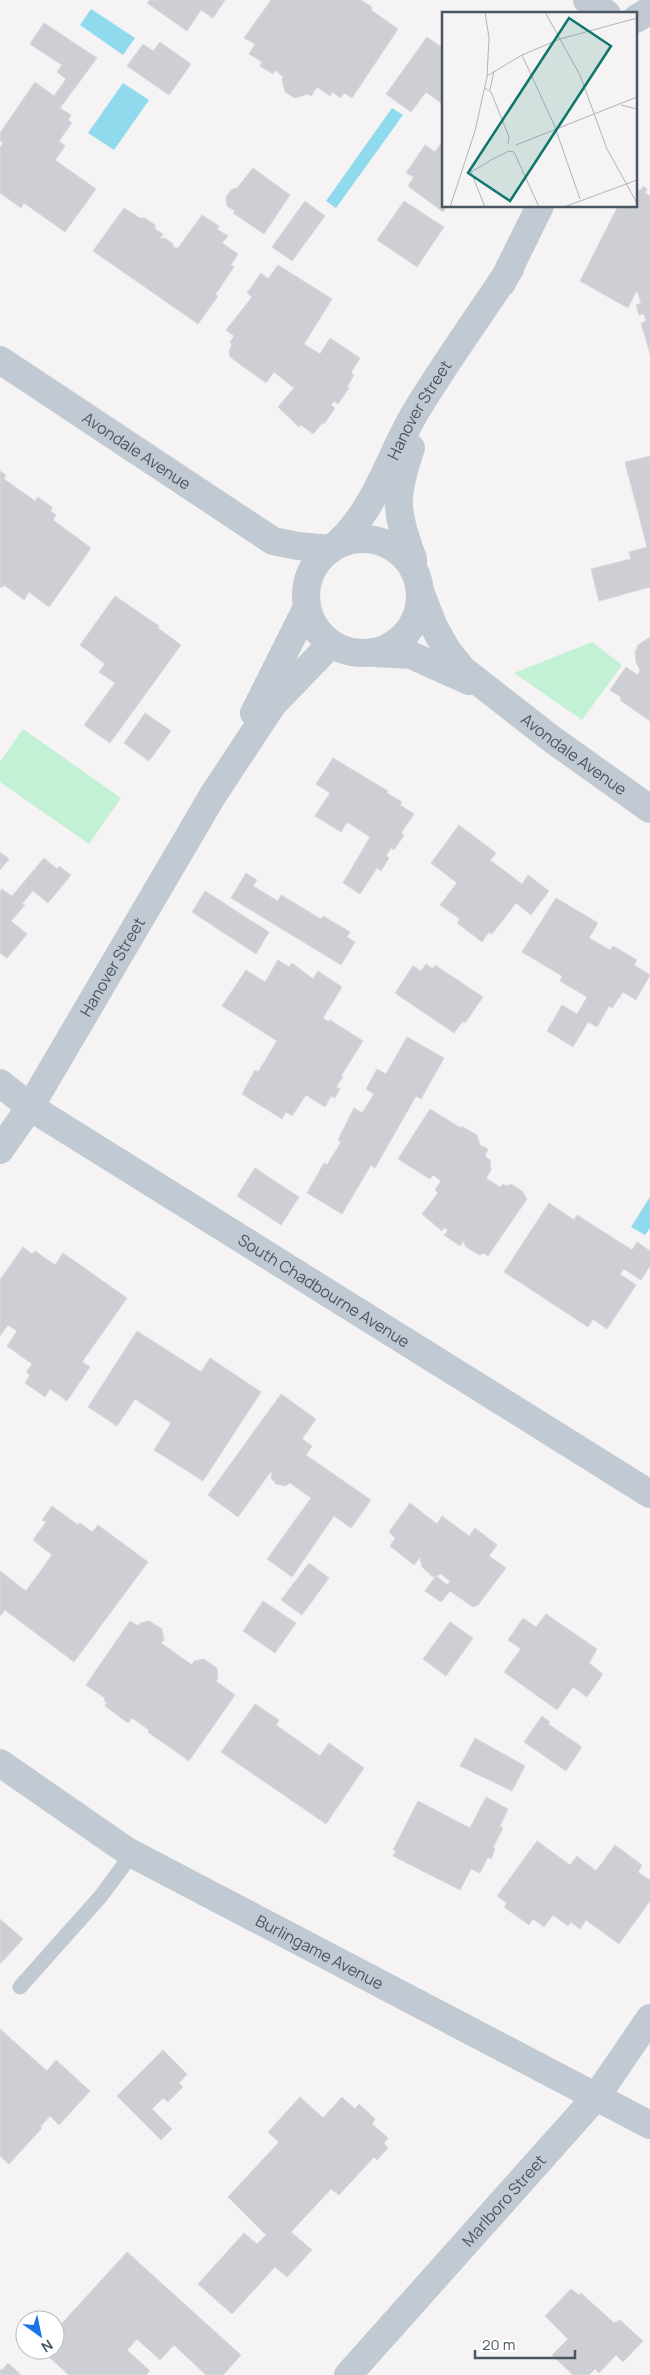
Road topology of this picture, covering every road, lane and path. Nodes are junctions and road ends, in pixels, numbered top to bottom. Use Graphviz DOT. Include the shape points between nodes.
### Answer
graph roads {
  1 [pos="587,0"];
  2 [pos="650,10"];
  3 [pos="603,12"];
  4 [pos="638,18"];
  5 [pos="539,208"];
  6 [pos="510,269"];
  7 [pos="0,360"];
  8 [pos="273,540"];
  9 [pos="330,549"];
  10 [pos="416,579"];
  11 [pos="306,602"];
  12 [pos="330,645"];
  13 [pos="369,653"];
  14 [pos="500,698"];
  15 [pos="221,782"];
  16 [pos="650,809"];
  17 [pos="0,1083"];
  18 [pos="30,1107"];
  19 [pos="0,1150"];
  20 [pos="650,1494"];
  21 [pos="0,1763"];
  22 [pos="132,1854"];
  23 [pos="20,1987"];
  24 [pos="650,2018"];
  25 [pos="596,2097"];
  26 [pos="650,2125"];
  27 [pos="348,2375"];
  1 -- 3 [label="street"];
  2 -- 4 [label="street"];
  5 -- 6 [label="street, Hanover Street"];
  6 -- 9 [label="street, Hanover Street" via="415,412 360,519"];
  6 -- 10 [label="street, Hanover Street" via="413,444 404,468 397,507"];
  7 -- 8 [label="street, Avondale Avenue"];
  8 -- 9 [label="street, Avondale Avenue"];
  8 -- 11 [label="street, Avondale Avenue"];
  9 -- 10 [label="street, Hanover Street" via="348,541 367,538 385,543 400,552"];
  9 -- 11 [label="street, Hanover Street" via="308,578"];
  10 -- 13 [label="street, Hanover Street" via="420,604 411,627 393,645"];
  10 -- 14 [label="street, Avondale Avenue" via="434,627 447,650 462,668"];
  11 -- 12 [label="street" via="309,616"];
  11 -- 15 [label="street, Hanover Street"];
  12 -- 13 [label="street, Hanover Street" via="356,653"];
  12 -- 15 [label="street, Hanover Street" via="273,704"];
  13 -- 14 [label="street, Avondale Avenue" via="411,654"];
  14 -- 16 [label="street, Avondale Avenue"];
  15 -- 18 [label="street, Hanover Street"];
  17 -- 18 [label="street, South Chadbourne Avenue"];
  18 -- 19 [label="street, Hanover Street"];
  18 -- 20 [label="street, South Chadbourne Avenue"];
  21 -- 22 [label="street, Burlingame Avenue"];
  22 -- 23 [label="lane" via="101,1896"];
  22 -- 25 [label="street, Burlingame Avenue"];
  24 -- 25 [label="street, Marlboro Street"];
  25 -- 26 [label="street, Burlingame Avenue"];
  25 -- 27 [label="street, Marlboro Street"];
}
